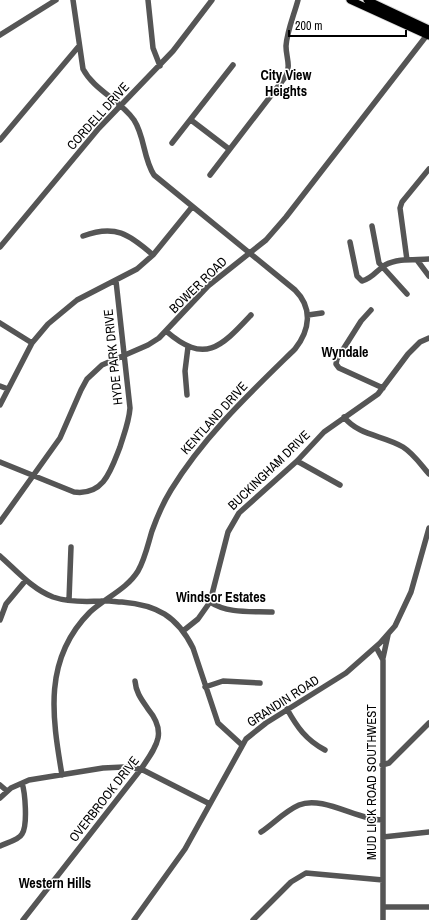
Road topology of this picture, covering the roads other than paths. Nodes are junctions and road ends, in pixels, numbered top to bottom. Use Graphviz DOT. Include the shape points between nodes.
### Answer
graph roads {
  1 [pos="56,0"];
  2 [pos="73,0"];
  3 [pos="148,0"];
  4 [pos="212,0"];
  5 [pos="298,0"];
  6 [pos="350,0"];
  7 [pos="367,0"];
  8 [pos="428,33"];
  9 [pos="0,35"];
  10 [pos="79,46"];
  11 [pos="233,65"];
  12 [pos="160,66"];
  13 [pos="121,104"];
  14 [pos="191,120"];
  15 [pos="0,140"];
  16 [pos="172,143"];
  17 [pos="229,149"];
  18 [pos="429,169"];
  19 [pos="210,175"];
  20 [pos="192,207"];
  21 [pos="372,226"];
  22 [pos="83,236"];
  23 [pos="350,242"];
  24 [pos="0,247"];
  25 [pos="250,253"];
  26 [pos="153,255"];
  27 [pos="429,259"];
  28 [pos="407,260"];
  29 [pos="417,260"];
  30 [pos="382,267"];
  31 [pos="429,276"];
  32 [pos="116,281"];
  33 [pos="407,294"];
  34 [pos="371,310"];
  35 [pos="322,313"];
  36 [pos="251,315"];
  37 [pos="308,315"];
  38 [pos="0,323"];
  39 [pos="166,331"];
  40 [pos="429,338"];
  41 [pos="32,343"];
  42 [pos="188,347"];
  43 [pos="125,354"];
  44 [pos="0,386"];
  45 [pos="383,388"];
  46 [pos="8,389"];
  47 [pos="187,395"];
  48 [pos="0,405"];
  49 [pos="344,417"];
  50 [pos="297,461"];
  51 [pos="0,462"];
  52 [pos="429,474"];
  53 [pos="34,475"];
  54 [pos="340,484"];
  55 [pos="0,522"];
  56 [pos="429,528"];
  57 [pos="71,547"];
  58 [pos="0,556"];
  59 [pos="26,580"];
  60 [pos="69,600"];
  61 [pos="102,601"];
  62 [pos="210,602"];
  63 [pos="272,612"];
  64 [pos="0,620"];
  65 [pos="182,631"];
  66 [pos="388,634"];
  67 [pos="376,647"];
  68 [pos="383,660"];
  69 [pos="135,681"];
  70 [pos="260,684"];
  71 [pos="205,687"];
  72 [pos="287,709"];
  73 [pos="429,723"];
  74 [pos="242,745"];
  75 [pos="325,750"];
  76 [pos="382,765"];
  77 [pos="141,769"];
  78 [pos="62,775"];
  79 [pos="22,782"];
  80 [pos="0,785"];
  81 [pos="7,791"];
  82 [pos="0,798"];
  83 [pos="210,804"];
  84 [pos="382,820"];
  85 [pos="261,832"];
  86 [pos="429,832"];
  87 [pos="383,837"];
  88 [pos="0,846"];
  89 [pos="383,880"];
  90 [pos="383,907"];
  91 [pos="429,907"];
  92 [pos="23,920"];
  93 [pos="134,920"];
  94 [pos="253,920"];
  95 [pos="383,920"];
  1 -- 9 [label="street"];
  2 -- 10 [label="street"];
  3 -- 12 [label="street" via="153,48"];
  4 -- 12 [label="street, CORDELL DRIVE"];
  5 -- 17 [label="street" via="287,40 289,68 286,76"];
  6 -- 8 [label="main road"];
  7 -- 8 [label="main road"];
  8 -- 25 [label="street, BOWER ROAD" via="286,217 266,240"];
  10 -- 13 [label="street" via="81,65 85,73"];
  10 -- 15 [label="street"];
  11 -- 14 [label="street"];
  12 -- 13 [label="street, CORDELL DRIVE"];
  13 -- 20 [label="street" via="138,127 146,158 154,175"];
  13 -- 24 [label="street, CORDELL DRIVE"];
  14 -- 16 [label="street"];
  14 -- 17 [label="street"];
  17 -- 19 [label="street"];
  18 -- 28 [label="street" via="400,208"];
  20 -- 25 [label="street"];
  20 -- 26 [label="street"];
  21 -- 30 [label="street"];
  22 -- 26 [label="street" via="118,231 131,237"];
  23 -- 30 [label="street" via="360,280 369,279"];
  25 -- 37 [label="street" via="299,294"];
  25 -- 39 [label="street, BOWER ROAD" via="216,279"];
  26 -- 32 [label="street" via="137,269"];
  27 -- 29 [label="street"];
  28 -- 29 [label="street"];
  28 -- 30 [label="street"];
  29 -- 31 [label="street"];
  30 -- 33 [label="street"];
  32 -- 41 [label="street" via="66,308"];
  32 -- 43 [label="street, HYDE PARK DRIVE"];
  34 -- 45 [label="street" via="361,321 336,364 339,368"];
  35 -- 37 [label="street"];
  36 -- 42 [label="street" via="232,336 219,345 204,350"];
  37 -- 61 [label="street, KENTLAND DRIVE" via="307,326 300,343 211,433 187,465 164,503 138,571 125,585"];
  38 -- 41 [label="street"];
  39 -- 42 [label="street"];
  39 -- 43 [label="street, BOWER ROAD" via="154,342"];
  40 -- 45 [label="street, BUCKINGHAM DRIVE" via="414,348"];
  41 -- 46 [label="street"];
  42 -- 47 [label="street" via="185,371"];
  43 -- 53 [label="street, BOWER ROAD" via="102,366 87,380 60,438"];
  43 -- 53 [label="street, HYDE PARK DRIVE" via="130,415 111,469 104,481 88,492 79,493"];
  44 -- 46 [label="street"];
  45 -- 49 [label="street, BUCKINGHAM DRIVE"];
  46 -- 48 [label="street"];
  49 -- 50 [label="street, BUCKINGHAM DRIVE" via="324,432"];
  49 -- 52 [label="street" via="365,433 403,447"];
  50 -- 54 [label="street"];
  50 -- 62 [label="street, BUCKINGHAM DRIVE" via="244,506 234,520 228,532"];
  51 -- 53 [label="street, HYDE PARK DRIVE"];
  53 -- 55 [label="street, BOWER ROAD"];
  56 -- 66 [label="street, GRANDIN ROAD" via="411,592 400,617"];
  57 -- 60 [label="street"];
  58 -- 59 [label="street"];
  59 -- 60 [label="street" via="46,594"];
  59 -- 64 [label="street" via="10,599"];
  60 -- 61 [label="street"];
  61 -- 65 [label="street" via="140,604 154,608 170,618"];
  61 -- 78 [label="street, KENTLAND DRIVE" via="84,618 76,630 57,672 53,714"];
  62 -- 63 [label="street" via="231,611"];
  62 -- 65 [label="street, BUCKINGHAM DRIVE" via="198,619"];
  65 -- 71 [label="street" via="193,648"];
  66 -- 67 [label="street, GRANDIN ROAD"];
  66 -- 68 [label="street"];
  67 -- 68 [label="street, MUD LICK ROAD SOUTHWEST"];
  67 -- 72 [label="street, GRANDIN ROAD" via="337,680"];
  68 -- 76 [label="street, MUD LICK ROAD SOUTHWEST"];
  69 -- 77 [label="street, OVERBROOK DRIVE" via="140,697 156,721 159,731 156,746"];
  70 -- 71 [label="street" via="223,681"];
  71 -- 74 [label="street" via="218,723"];
  72 -- 74 [label="street, GRANDIN ROAD" via="255,730"];
  72 -- 75 [label="street" via="306,738"];
  73 -- 76 [label="street" via="389,762"];
  74 -- 83 [label="street, GRANDIN ROAD"];
  76 -- 84 [label="street, MUD LICK ROAD SOUTHWEST"];
  77 -- 78 [label="street" via="114,767"];
  77 -- 83 [label="street"];
  77 -- 92 [label="street, OVERBROOK DRIVE"];
  78 -- 79 [label="street"];
  79 -- 81 [label="street"];
  79 -- 88 [label="street" via="25,798 24,831 19,837"];
  80 -- 81 [label="street"];
  81 -- 82 [label="street"];
  83 -- 93 [label="street, GRANDIN ROAD" via="166,876"];
  84 -- 85 [label="street" via="308,803 294,807"];
  84 -- 87 [label="street, MUD LICK ROAD SOUTHWEST"];
  86 -- 87 [label="street"];
  87 -- 89 [label="street, MUD LICK ROAD SOUTHWEST"];
  89 -- 90 [label="street, MUD LICK ROAD SOUTHWEST"];
  89 -- 94 [label="street" via="306,873 291,882"];
  90 -- 91 [label="street"];
  90 -- 95 [label="street, MUD LICK ROAD SOUTHWEST"];
}
